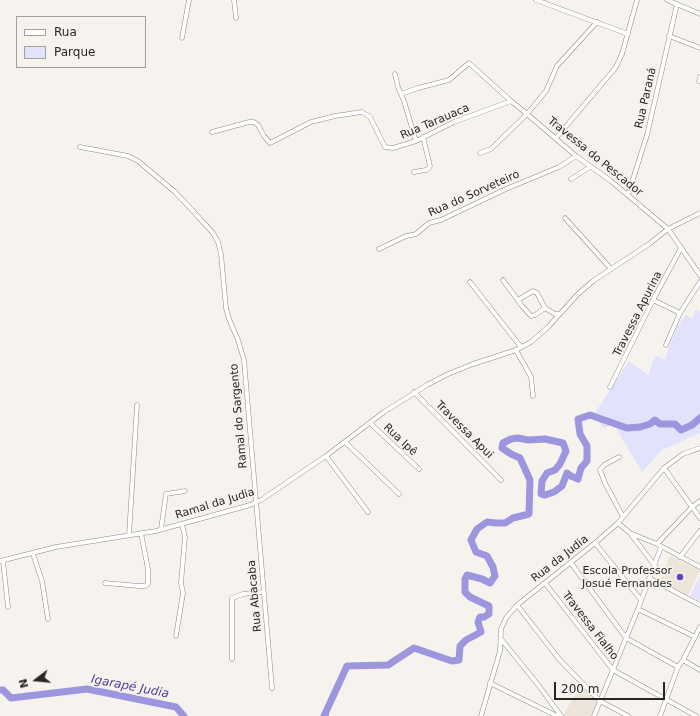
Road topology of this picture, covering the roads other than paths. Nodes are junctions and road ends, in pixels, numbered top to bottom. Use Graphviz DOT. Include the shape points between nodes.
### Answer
graph roads {
  1 [pos="189,0"];
  2 [pos="234,0"];
  3 [pos="536,0"];
  4 [pos="637,0"];
  5 [pos="667,0"];
  6 [pos="677,4"];
  7 [pos="700,14"];
  8 [pos="236,18"];
  9 [pos="597,22"];
  10 [pos="628,34"];
  11 [pos="669,36"];
  12 [pos="182,38"];
  13 [pos="700,48"];
  14 [pos="395,74"];
  15 [pos="401,94"];
  16 [pos="510,101"];
  17 [pos="527,114"];
  18 [pos="212,132"];
  19 [pos="423,137"];
  20 [pos="556,138"];
  21 [pos="416,141"];
  22 [pos="80,146"];
  23 [pos="480,153"];
  24 [pos="576,156"];
  25 [pos="590,167"];
  26 [pos="414,172"];
  27 [pos="571,179"];
  28 [pos="628,195"];
  29 [pos="700,213"];
  30 [pos="565,218"];
  31 [pos="668,229"];
  32 [pos="681,248"];
  33 [pos="379,249"];
  34 [pos="611,269"];
  35 [pos="700,275"];
  36 [pos="503,280"];
  37 [pos="470,282"];
  38 [pos="700,282"];
  39 [pos="518,300"];
  40 [pos="653,300"];
  41 [pos="545,308"];
  42 [pos="680,313"];
  43 [pos="560,314"];
  44 [pos="666,345"];
  45 [pos="521,347"];
  46 [pos="516,350"];
  47 [pos="610,388"];
  48 [pos="414,392"];
  49 [pos="533,396"];
  50 [pos="137,405"];
  51 [pos="370,423"];
  52 [pos="345,442"];
  53 [pos="700,448"];
  54 [pos="326,456"];
  55 [pos="619,457"];
  56 [pos="664,468"];
  57 [pos="419,469"];
  58 [pos="501,480"];
  59 [pos="185,491"];
  60 [pos="399,494"];
  61 [pos="700,501"];
  62 [pos="255,503"];
  63 [pos="692,506"];
  64 [pos="368,512"];
  65 [pos="623,517"];
  66 [pos="700,518"];
  67 [pos="618,523"];
  68 [pos="182,524"];
  69 [pos="162,529"];
  70 [pos="700,531"];
  71 [pos="141,533"];
  72 [pos="630,533"];
  73 [pos="129,535"];
  74 [pos="596,543"];
  75 [pos="659,545"];
  76 [pos="33,554"];
  77 [pos="680,557"];
  78 [pos="1,561"];
  79 [pos="571,563"];
  80 [pos="655,566"];
  81 [pos="700,567"];
  82 [pos="650,578"];
  83 [pos="105,583"];
  84 [pos="545,583"];
  85 [pos="263,592"];
  86 [pos="641,600"];
  87 [pos="517,605"];
  88 [pos="700,605"];
  89 [pos="8,607"];
  90 [pos="638,609"];
  91 [pos="48,619"];
  92 [pos="700,629"];
  93 [pos="176,636"];
  94 [pos="501,638"];
  95 [pos="626,638"];
  96 [pos="695,638"];
  97 [pos="232,659"];
  98 [pos="683,660"];
  99 [pos="678,667"];
  100 [pos="613,670"];
  101 [pos="700,670"];
  102 [pos="490,683"];
  103 [pos="272,688"];
  104 [pos="666,700"];
  105 [pos="600,701"];
  106 [pos="481,716"];
  107 [pos="557,716"];
  108 [pos="561,716"];
  109 [pos="594,716"];
  110 [pos="628,716"];
  111 [pos="660,716"];
  112 [pos="696,716"];
  1 -- 12 [label="street"];
  2 -- 8 [label="street"];
  3 -- 9 [label="street"];
  4 -- 10 [label="street"];
  5 -- 6 [label="street"];
  6 -- 7 [label="street"];
  6 -- 11 [label="street, Rua Paraná"];
  9 -- 10 [label="street"];
  9 -- 17 [label="street" via="557,66 546,91"];
  10 -- 20 [label="street" via="622,54 612,72"];
  11 -- 13 [label="street"];
  11 -- 28 [label="street, Rua Paraná" via="646,135"];
  14 -- 15 [label="street"];
  15 -- 16 [label="street, Travessa do Pescador" via="449,80 469,63"];
  15 -- 21 [label="street"];
  16 -- 17 [label="street, Travessa do Pescador"];
  16 -- 19 [label="street, Rua Tarauaca" via="454,122"];
  17 -- 20 [label="street, Travessa do Pescador"];
  17 -- 23 [label="street" via="491,149"];
  18 -- 21 [label="street, Rua Tarauaca" via="254,122 270,143 311,122 362,112 370,117 387,148"];
  19 -- 21 [label="street, Rua Tarauaca"];
  19 -- 26 [label="street" via="430,166 426,170"];
  20 -- 24 [label="street, Travessa do Pescador"];
  22 -- 62 [label="street, Ramal do Sargento" via="128,156 138,161 189,206 218,242 226,308 244,360"];
  24 -- 25 [label="street, Travessa do Pescador"];
  24 -- 33 [label="street, Rua do Sorveteiro" via="559,167 429,223 416,234"];
  25 -- 27 [label="street"];
  25 -- 28 [label="street, Travessa do Pescador"];
  28 -- 31 [label="street, Travessa do Pescador"];
  29 -- 31 [label="street"];
  30 -- 34 [label="street"];
  31 -- 32 [label="street, Travessa do Pescador"];
  31 -- 34 [label="street"];
  32 -- 35 [label="street, Travessa do Pescador"];
  32 -- 40 [label="street, Travessa Apurina"];
  34 -- 43 [label="street" via="578,294"];
  36 -- 39 [label="street"];
  37 -- 45 [label="street"];
  38 -- 42 [label="street"];
  39 -- 41 [label="street" via="531,316"];
  39 -- 41 [label="street" via="533,291"];
  40 -- 42 [label="street"];
  40 -- 47 [label="street, Travessa Apurina"];
  41 -- 43 [label="street"];
  42 -- 44 [label="street"];
  43 -- 45 [label="street" via="531,342"];
  45 -- 46 [label="street"];
  46 -- 48 [label="street, Ramal da Judia" via="448,374"];
  46 -- 49 [label="street" via="531,377"];
  48 -- 51 [label="street, Ramal da Judia"];
  48 -- 58 [label="street, Travessa Apui"];
  50 -- 73 [label="street"];
  51 -- 52 [label="street, Ramal da Judia"];
  51 -- 57 [label="street, Rua Ipê"];
  52 -- 54 [label="street, Ramal da Judia"];
  52 -- 60 [label="street"];
  53 -- 56 [label="street, Rua da Judia" via="683,454"];
  54 -- 62 [label="street, Ramal da Judia"];
  54 -- 64 [label="street"];
  55 -- 65 [label="street" via="600,470 604,483"];
  56 -- 63 [label="street"];
  56 -- 65 [label="street, Rua da Judia"];
  59 -- 69 [label="street" via="166,494"];
  61 -- 63 [label="street"];
  62 -- 68 [label="street, Ramal da Judia"];
  62 -- 85 [label="street, Rua Abacaba"];
  63 -- 66 [label="street"];
  63 -- 75 [label="street"];
  65 -- 67 [label="street, Rua da Judia"];
  67 -- 72 [label="street"];
  67 -- 74 [label="street, Rua da Judia"];
  68 -- 69 [label="street, Ramal da Judia"];
  68 -- 93 [label="street" via="185,537 183,593"];
  69 -- 71 [label="street, Ramal da Judia"];
  70 -- 77 [label="street"];
  71 -- 73 [label="street, Ramal da Judia"];
  71 -- 83 [label="street" via="148,569 147,586"];
  72 -- 75 [label="street"];
  72 -- 80 [label="street"];
  73 -- 76 [label="street, Ramal da Judia" via="56,547"];
  74 -- 79 [label="street, Rua da Judia"];
  74 -- 86 [label="street"];
  75 -- 77 [label="street"];
  75 -- 80 [label="street"];
  76 -- 78 [label="street, Ramal da Judia"];
  76 -- 91 [label="street" via="42,581"];
  77 -- 81 [label="street"];
  78 -- 89 [label="street"];
  79 -- 84 [label="street, Rua da Judia"];
  79 -- 95 [label="street"];
  80 -- 82 [label="street"];
  82 -- 86 [label="street"];
  82 -- 88 [label="street"];
  84 -- 87 [label="street, Rua da Judia"];
  84 -- 100 [label="street, Travessa Fialho"];
  85 -- 97 [label="street" via="232,598"];
  85 -- 103 [label="street, Rua Abacaba"];
  86 -- 90 [label="street"];
  87 -- 94 [label="street, Rua da Judia" via="503,622"];
  87 -- 105 [label="street" via="559,659"];
  90 -- 95 [label="street"];
  90 -- 96 [label="street"];
  92 -- 96 [label="street"];
  94 -- 102 [label="street, Rua da Judia" via="500,651"];
  94 -- 108 [label="street"];
  95 -- 99 [label="street"];
  95 -- 100 [label="street"];
  96 -- 98 [label="street"];
  98 -- 99 [label="street"];
  98 -- 101 [label="street"];
  99 -- 104 [label="street"];
  100 -- 104 [label="street, Travessa Fialho"];
  100 -- 105 [label="street"];
  102 -- 106 [label="street, Rua da Judia"];
  102 -- 107 [label="street"];
  104 -- 111 [label="street"];
  104 -- 112 [label="street, Travessa Fialho"];
  105 -- 109 [label="street"];
  105 -- 110 [label="street"];
}
